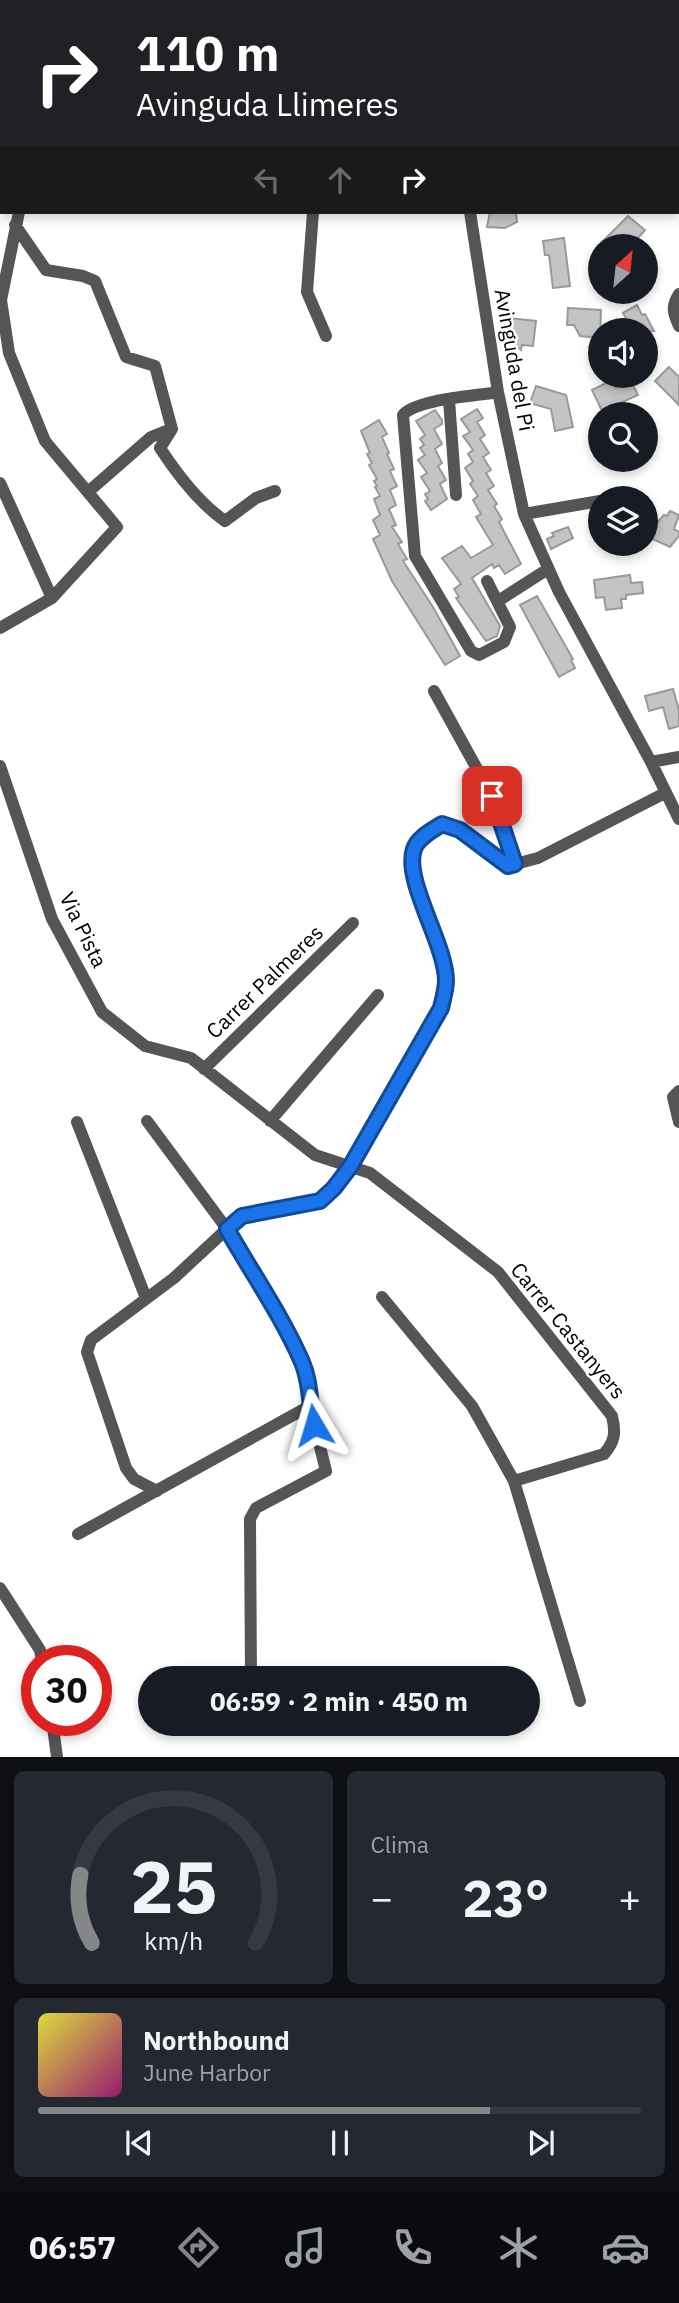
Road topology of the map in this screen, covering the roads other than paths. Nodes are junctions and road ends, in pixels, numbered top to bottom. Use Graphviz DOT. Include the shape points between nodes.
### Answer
graph roads {
  1 [pos="313,214"];
  2 [pos="470,214"];
  3 [pos="17,218"];
  4 [pos="679,294"];
  5 [pos="679,326"];
  6 [pos="326,336"];
  7 [pos="498,392"];
  8 [pos="449,400"];
  9 [pos="172,429"];
  10 [pos="0,483"];
  11 [pos="275,491"];
  12 [pos="88,492"];
  13 [pos="456,495"];
  14 [pos="588,503"];
  15 [pos="524,514"];
  16 [pos="548,569"];
  17 [pos="487,581"];
  18 [pos="52,598"];
  19 [pos="498,601"];
  20 [pos="0,628"];
  21 [pos="434,691"];
  22 [pos="679,757"];
  23 [pos="651,762"];
  24 [pos="0,766"];
  25 [pos="666,793"];
  26 [pos="679,818"];
  27 [pos="515,864"];
  28 [pos="354,923"];
  29 [pos="378,995"];
  30 [pos="191,1058"];
  31 [pos="204,1069"];
  32 [pos="679,1091"];
  33 [pos="147,1121"];
  34 [pos="270,1121"];
  35 [pos="77,1122"];
  36 [pos="679,1122"];
  37 [pos="350,1167"];
  38 [pos="227,1229"];
  39 [pos="382,1297"];
  40 [pos="146,1298"];
  41 [pos="309,1402"];
  42 [pos="514,1481"];
  43 [pos="158,1491"];
  44 [pos="78,1534"];
  45 [pos="0,1588"];
  46 [pos="37,1645"];
  47 [pos="251,1666"];
  48 [pos="580,1701"];
  49 [pos="54,1736"];
  50 [pos="57,1757"];
  1 -- 6 [label="street" via="307,292"];
  2 -- 7 [label="street, Avinguda del Pi"];
  3 -- 9 [label="street" via="46,270 94,281 127,357 155,366"];
  3 -- 12 [label="street" via="1,300 9,353 45,441"];
  4 -- 5 [label="street" via="673,314"];
  7 -- 8 [label="street"];
  7 -- 15 [label="street, Avinguda del Pi"];
  8 -- 13 [label="street"];
  8 -- 19 [label="street" via="408,409 403,415 415,556 471,651 479,655 509,635"];
  9 -- 11 [label="street" via="160,448 176,472 225,521"];
  9 -- 12 [label="street" via="151,437"];
  10 -- 18 [label="street"];
  12 -- 18 [label="street" via="117,527"];
  14 -- 15 [label="street"];
  15 -- 16 [label="street, Avinguda del Pi"];
  16 -- 19 [label="street"];
  16 -- 23 [label="street, Avinguda del Pi"];
  17 -- 19 [label="street"];
  18 -- 20 [label="street"];
  21 -- 27 [label="street" via="492,796"];
  22 -- 23 [label="street"];
  23 -- 25 [label="street, Avinguda del Pi"];
  24 -- 30 [label="street, Via Pista" via="52,919 102,1012 145,1046"];
  25 -- 26 [label="street"];
  25 -- 27 [label="street" via="538,858"];
  27 -- 37 [label="street" via="508,866 460,830 442,824 414,850 415,885 438,943 446,981 444,994 441,1008"];
  28 -- 31 [label="street, Carrer Palmeres"];
  29 -- 34 [label="street"];
  30 -- 31 [label="street, Carrer Palmeres"];
  31 -- 34 [label="street, Carrer Palmeres"];
  32 -- 36 [label="street" via="673,1097"];
  33 -- 38 [label="street"];
  34 -- 37 [label="street, Carrer Palmeres" via="315,1155"];
  35 -- 40 [label="street"];
  37 -- 38 [label="street" via="320,1201 242,1216"];
  37 -- 42 [label="street, Carrer Castanyers" via="370,1173 498,1272 612,1416 615,1432 604,1454"];
  38 -- 40 [label="street"];
  38 -- 41 [label="street" via="303,1363 312,1394"];
  39 -- 42 [label="street" via="472,1406"];
  40 -- 43 [label="street" via="91,1340 87,1352 126,1468 134,1479"];
  41 -- 43 [label="street" via="266,1432"];
  41 -- 47 [label="street" via="326,1471 256,1508 250,1519"];
  42 -- 48 [label="street"];
  43 -- 44 [label="street"];
  45 -- 46 [label="street"];
  49 -- 50 [label="street"];
}
